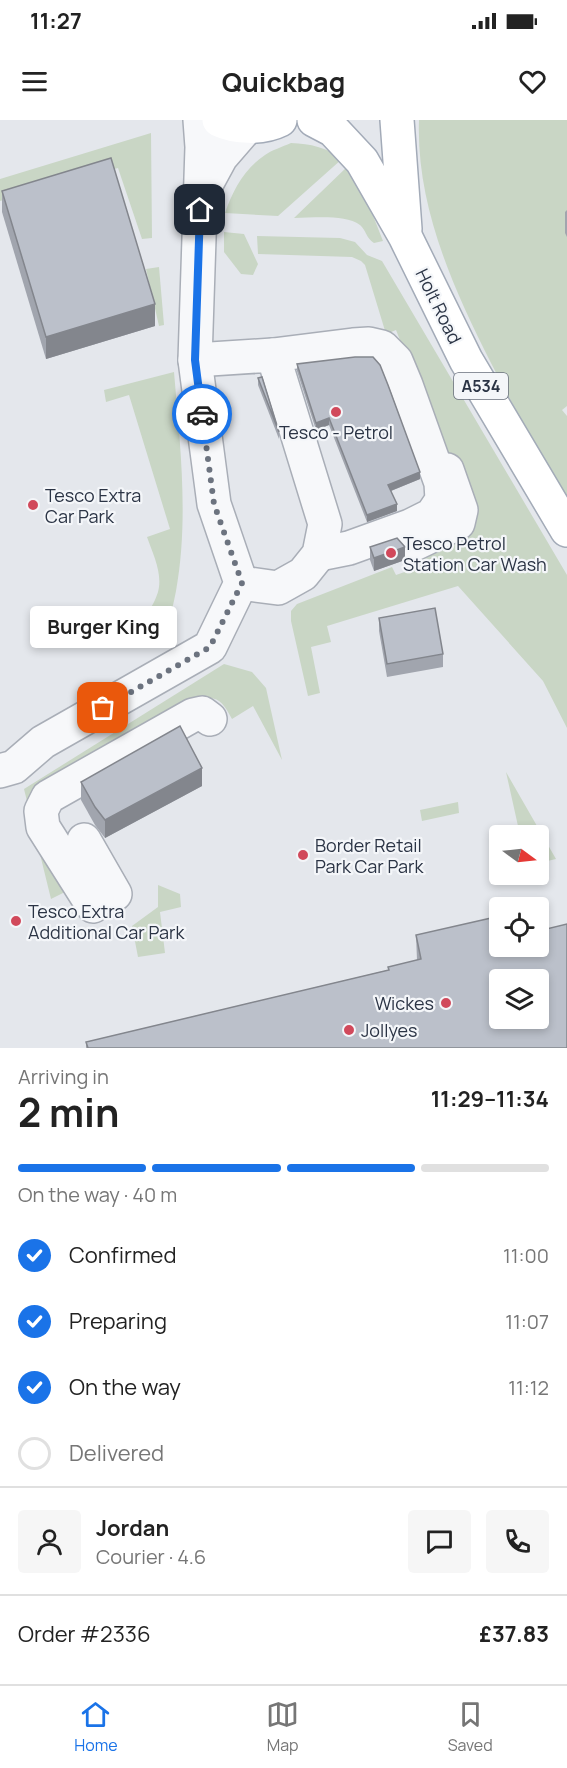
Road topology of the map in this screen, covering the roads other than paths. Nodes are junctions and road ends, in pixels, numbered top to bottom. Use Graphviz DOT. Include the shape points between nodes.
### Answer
graph roads {
  1 [pos="200,120"];
  2 [pos="280,120"];
  3 [pos="314,120"];
  4 [pos="398,122"];
  5 [pos="233,123"];
  6 [pos="200,196"];
  7 [pos="405,236"];
  8 [pos="273,355"];
  9 [pos="195,360"];
  10 [pos="567,530"];
  11 [pos="319,554"];
  12 [pos="242,583"];
  13 [pos="210,719"];
  14 [pos="0,771"];
  15 [pos="84,840"];
  1 -- 6 [label="lane"];
  2 -- 5 [label="main road"];
  3 -- 7 [label="main road, Holt Road / A534" via="333,130 362,160"];
  4 -- 7 [label="main road, Holt Road"];
  5 -- 6 [label="lane" via="222,157"];
  6 -- 9 [label="lane"];
  7 -- 10 [label="main road, Holt Road / A534" via="466,360"];
  8 -- 9 [label="lane"];
  8 -- 11 [label="lane" via="325,524"];
  8 -- 11 [label="lane" via="353,345 382,347 396,361 441,483 441,500 432,515 349,548"];
  9 -- 12 [label="lane" via="214,504"];
  11 -- 12 [label="lane" via="303,574 279,588"];
  12 -- 14 [label="lane" via="210,647 43,742 14,767"];
  13 -- 15 [label="lane" via="202,713 193,715 48,797 41,811 42,827 104,900"];
}
